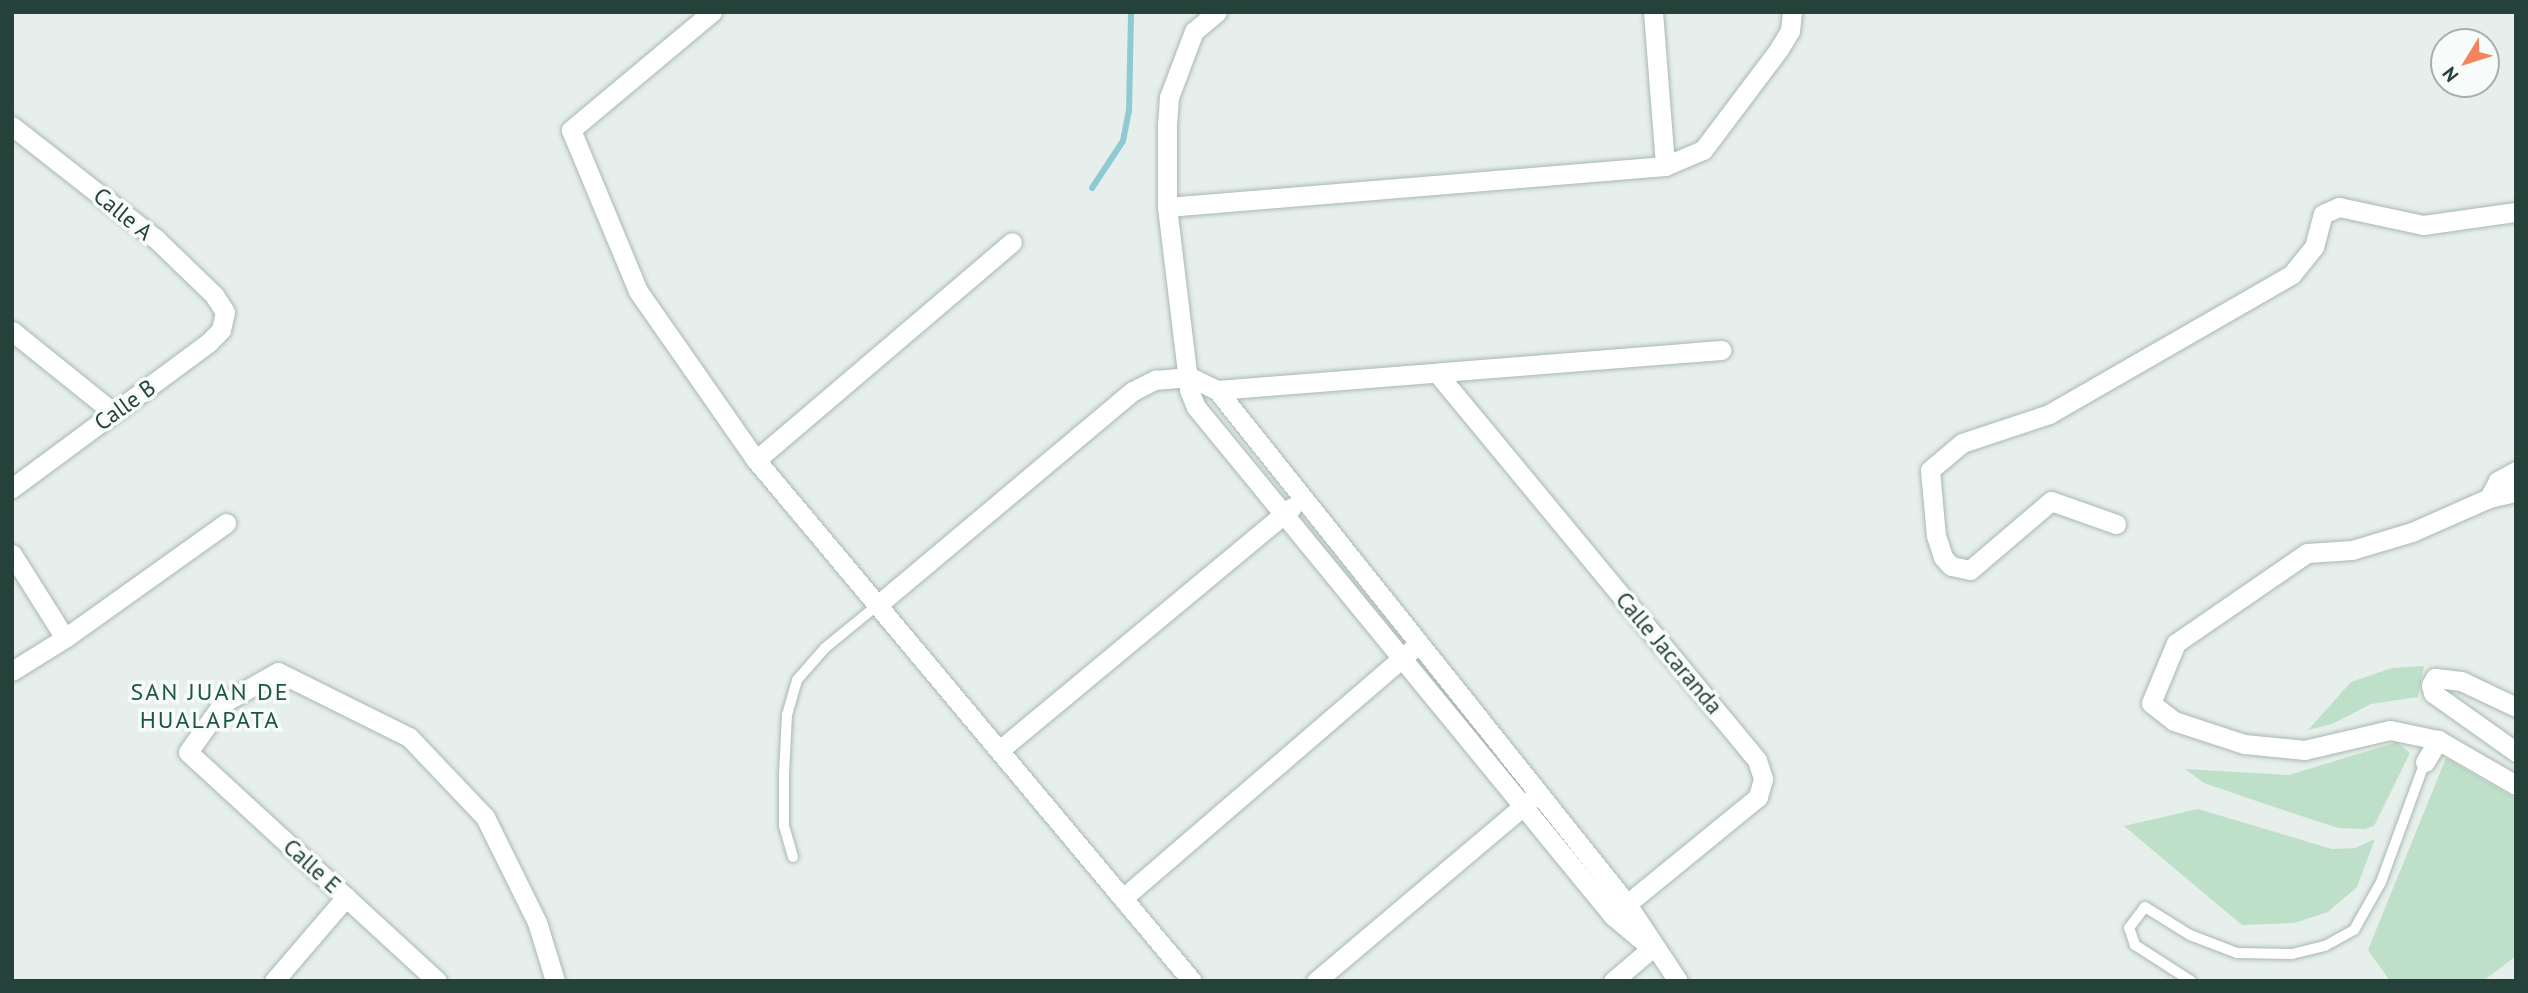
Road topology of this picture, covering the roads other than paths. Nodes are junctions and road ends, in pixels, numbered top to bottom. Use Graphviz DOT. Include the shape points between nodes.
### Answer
graph roads {
  1 [pos="712,12"];
  2 [pos="1216,12"];
  3 [pos="1653,12"];
  4 [pos="1792,12"];
  5 [pos="12,126"];
  6 [pos="1665,166"];
  7 [pos="1167,207"];
  8 [pos="2516,212"];
  9 [pos="1012,242"];
  10 [pos="225,312"];
  11 [pos="12,331"];
  12 [pos="1721,350"];
  13 [pos="1437,373"];
  14 [pos="1190,377"];
  15 [pos="1217,390"];
  16 [pos="114,413"];
  17 [pos="756,460"];
  18 [pos="2516,471"];
  19 [pos="12,488"];
  20 [pos="2516,492"];
  21 [pos="2489,498"];
  22 [pos="1301,499"];
  23 [pos="1283,515"];
  24 [pos="226,523"];
  25 [pos="2116,524"];
  26 [pos="12,554"];
  27 [pos="880,603"];
  28 [pos="65,638"];
  29 [pos="1418,643"];
  30 [pos="1402,659"];
  31 [pos="12,671"];
  32 [pos="2516,706"];
  33 [pos="2438,740"];
  34 [pos="1002,748"];
  35 [pos="2516,752"];
  36 [pos="2425,762"];
  37 [pos="2516,785"];
  38 [pos="1539,793"];
  39 [pos="1522,806"];
  40 [pos="793,856"];
  41 [pos="345,897"];
  42 [pos="1123,898"];
  43 [pos="1620,910"];
  44 [pos="1652,948"];
  45 [pos="274,981"];
  46 [pos="437,981"];
  47 [pos="555,981"];
  48 [pos="1192,981"];
  49 [pos="1316,981"];
  50 [pos="1613,981"];
  51 [pos="1678,981"];
  52 [pos="2190,981"];
  1 -- 17 [label="street" via="571,130 638,291"];
  2 -- 7 [label="street" via="1194,31 1169,97"];
  3 -- 6 [label="street"];
  4 -- 6 [label="street" via="1790,31 1779,49 1703,150"];
  5 -- 10 [label="street, Calle A" via="155,238 214,295"];
  6 -- 7 [label="street"];
  7 -- 14 [label="street"];
  8 -- 25 [label="street" via="2423,225 2339,207 2323,214 2314,247 2292,275 2049,414 1962,443 1930,470 1936,536 1942,557 1951,566 1970,570 2051,501"];
  9 -- 17 [label="street"];
  10 -- 16 [label="street, Calle B" via="221,330 208,344"];
  11 -- 16 [label="street"];
  12 -- 13 [label="street"];
  13 -- 15 [label="street"];
  13 -- 43 [label="street, Calle Jacaranda" via="1757,760 1763,779 1758,797"];
  14 -- 15 [label="street"];
  14 -- 23 [label="street" via="1196,407"];
  14 -- 27 [label="street" via="1155,380 1133,391"];
  15 -- 22 [label="street"];
  16 -- 19 [label="street, Calle B"];
  17 -- 27 [label="street"];
  18 -- 21 [label="street" via="2498,481"];
  20 -- 21 [label="street"];
  21 -- 33 [label="street" via="2459,515 2352,550 2307,553 2176,643 2151,704 2174,721 2244,744 2305,750 2390,730"];
  22 -- 23 [label="street"];
  22 -- 29 [label="street"];
  23 -- 30 [label="street"];
  23 -- 34 [label="street"];
  24 -- 28 [label="street"];
  26 -- 28 [label="street"];
  27 -- 34 [label="street"];
  27 -- 40 [label="lane" via="825,648 797,680 787,715 784,775 785,825"];
  28 -- 31 [label="street"];
  29 -- 30 [label="street"];
  29 -- 38 [label="street"];
  30 -- 39 [label="street"];
  30 -- 42 [label="street"];
  32 -- 35 [label="street" via="2461,681 2435,678 2431,685 2433,693"];
  33 -- 36 [label="street"];
  33 -- 37 [label="street"];
  34 -- 42 [label="street"];
  36 -- 52 [label="lane" via="2381,881 2354,930 2325,946 2292,954 2237,953 2190,935 2145,907 2129,928 2135,945"];
  38 -- 39 [label="street"];
  38 -- 43 [label="street"];
  39 -- 43 [label="street"];
  39 -- 49 [label="street"];
  41 -- 45 [label="street"];
  41 -- 46 [label="street, Calle E"];
  41 -- 47 [label="street, Calle E" via="188,752 223,703 278,672 409,737 485,817 537,922"];
  42 -- 48 [label="street"];
  43 -- 44 [label="street"];
  44 -- 50 [label="street"];
  44 -- 51 [label="street"];
}
